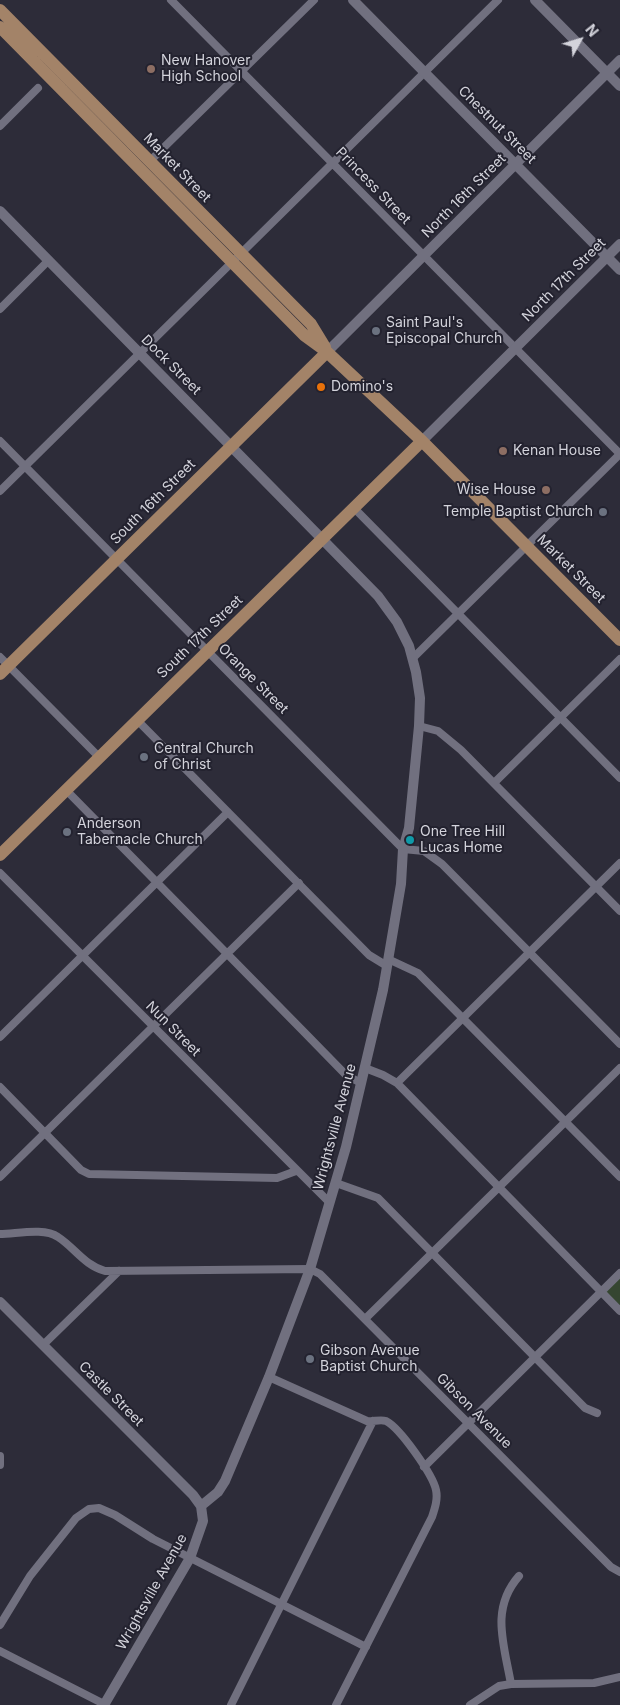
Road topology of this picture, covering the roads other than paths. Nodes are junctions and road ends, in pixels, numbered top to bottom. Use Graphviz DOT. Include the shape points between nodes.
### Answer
graph roads {
  1 [pos="171,0"];
  2 [pos="314,0"];
  3 [pos="353,0"];
  4 [pos="498,0"];
  5 [pos="535,0"];
  6 [pos="0,10"];
  7 [pos="0,27"];
  8 [pos="620,60"];
  9 [pos="241,71"];
  10 [pos="425,71"];
  11 [pos="607,73"];
  12 [pos="620,86"];
  13 [pos="38,88"];
  14 [pos="0,126"];
  15 [pos="150,161"];
  16 [pos="332,162"];
  17 [pos="516,163"];
  18 [pos="0,211"];
  19 [pos="620,244"];
  20 [pos="424,256"];
  21 [pos="608,257"];
  22 [pos="237,258"];
  23 [pos="49,260"];
  24 [pos="620,270"];
  25 [pos="0,309"];
  26 [pos="515,348"];
  27 [pos="140,352"];
  28 [pos="327,352"];
  29 [pos="0,441"];
  30 [pos="422,441"];
  31 [pos="232,445"];
  32 [pos="620,454"];
  33 [pos="25,466"];
  34 [pos="0,491"];
  35 [pos="354,508"];
  36 [pos="323,538"];
  37 [pos="528,546"];
  38 [pos="116,559"];
  39 [pos="458,613"];
  40 [pos="620,640"];
  41 [pos="207,650"];
  42 [pos="413,658"];
  43 [pos="620,660"];
  44 [pos="3,666"];
  45 [pos="560,717"];
  46 [pos="137,720"];
  47 [pos="419,726"];
  48 [pos="99,758"];
  49 [pos="620,778"];
  50 [pos="494,783"];
  51 [pos="66,790"];
  52 [pos="228,812"];
  53 [pos="403,849"];
  54 [pos="0,855"];
  55 [pos="620,863"];
  56 [pos="0,873"];
  57 [pos="156,882"];
  58 [pos="299,883"];
  59 [pos="596,887"];
  60 [pos="620,911"];
  61 [pos="529,952"];
  62 [pos="227,954"];
  63 [pos="82,956"];
  64 [pos="388,962"];
  65 [pos="463,1018"];
  66 [pos="153,1027"];
  67 [pos="0,1037"];
  68 [pos="620,1044"];
  69 [pos="365,1068"];
  70 [pos="620,1068"];
  71 [pos="361,1083"];
  72 [pos="396,1083"];
  73 [pos="0,1087"];
  74 [pos="565,1122"];
  75 [pos="45,1133"];
  76 [pos="296,1171"];
  77 [pos="0,1177"];
  78 [pos="620,1177"];
  79 [pos="336,1184"];
  80 [pos="498,1187"];
  81 [pos="329,1202"];
  82 [pos="0,1234"];
  83 [pos="432,1253"];
  84 [pos="310,1269"];
  85 [pos="118,1271"];
  86 [pos="620,1273"];
  87 [pos="601,1292"];
  88 [pos="0,1302"];
  89 [pos="620,1311"];
  90 [pos="365,1319"];
  91 [pos="43,1345"];
  92 [pos="535,1357"];
  93 [pos="270,1376"];
  94 [pos="597,1413"];
  95 [pos="373,1421"];
  96 [pos="468,1423"];
  97 [pos="0,1456"];
  98 [pos="0,1465"];
  99 [pos="424,1467"];
  100 [pos="201,1506"];
  101 [pos="190,1558"];
  102 [pos="620,1572"];
  103 [pos="520,1576"];
  104 [pos="282,1604"];
  105 [pos="0,1625"];
  106 [pos="366,1647"];
  107 [pos="0,1651"];
  108 [pos="620,1677"];
  109 [pos="511,1684"];
  110 [pos="105,1705"];
  111 [pos="231,1705"];
  112 [pos="336,1705"];
  113 [pos="470,1705"];
  1 -- 9 [label="street, Princess Street"];
  2 -- 9 [label="street"];
  3 -- 10 [label="street, Chestnut Street"];
  4 -- 10 [label="street"];
  5 -- 11 [label="street"];
  6 -- 15 [label="main road, Market Street"];
  7 -- 22 [label="main road, Market Street"];
  8 -- 11 [label="street, North 16th Street"];
  9 -- 15 [label="street"];
  9 -- 16 [label="street, Princess Street"];
  10 -- 16 [label="street"];
  10 -- 17 [label="street, Chestnut Street"];
  11 -- 12 [label="street"];
  11 -- 17 [label="street, North 16th Street"];
  13 -- 14 [label="street"];
  15 -- 22 [label="main road, Market Street"];
  16 -- 20 [label="street, Princess Street"];
  16 -- 22 [label="street"];
  17 -- 20 [label="street, North 16th Street"];
  17 -- 21 [label="street, Chestnut Street"];
  18 -- 23 [label="street, Dock Street"];
  19 -- 21 [label="street, North 17th Street"];
  20 -- 26 [label="street, Princess Street"];
  20 -- 28 [label="street, North 16th Street"];
  21 -- 24 [label="street, Chestnut Street"];
  21 -- 26 [label="street, North 17th Street"];
  22 -- 27 [label="street"];
  22 -- 28 [label="main road, Market Street" via="310,324"];
  23 -- 25 [label="street"];
  23 -- 27 [label="street, Dock Street"];
  26 -- 30 [label="street, North 17th Street"];
  26 -- 32 [label="street, Princess Street"];
  27 -- 31 [label="street, Dock Street"];
  27 -- 33 [label="street"];
  28 -- 30 [label="main road, Market Street"];
  28 -- 31 [label="main road, South 16th Street"];
  29 -- 33 [label="street, Orange Street"];
  30 -- 35 [label="main road, South 17th Street"];
  30 -- 37 [label="main road, Market Street"];
  31 -- 36 [label="street, Dock Street"];
  31 -- 38 [label="main road, South 16th Street"];
  32 -- 37 [label="street"];
  33 -- 34 [label="street"];
  33 -- 38 [label="street, Orange Street"];
  35 -- 36 [label="main road, South 17th Street"];
  35 -- 39 [label="street"];
  36 -- 41 [label="main road, South 17th Street"];
  36 -- 42 [label="street, Wrightsville Avenue" via="378,596 400,627"];
  37 -- 39 [label="street"];
  37 -- 40 [label="main road, Market Street"];
  38 -- 41 [label="street, Orange Street"];
  38 -- 44 [label="main road, South 16th Street"];
  39 -- 42 [label="street"];
  39 -- 45 [label="street"];
  41 -- 46 [label="main road, South 17th Street"];
  41 -- 53 [label="street, Orange Street"];
  42 -- 47 [label="street, Wrightsville Avenue" via="420,698"];
  43 -- 45 [label="street"];
  44 -- 48 [label="street"];
  45 -- 49 [label="street"];
  45 -- 50 [label="street"];
  46 -- 48 [label="main road, South 17th Street"];
  46 -- 52 [label="street"];
  47 -- 50 [label="street" via="448,737"];
  47 -- 53 [label="street, Wrightsville Avenue" via="409,828"];
  48 -- 51 [label="main road, South 17th Street"];
  50 -- 59 [label="street"];
  51 -- 54 [label="main road, South 17th Street"];
  51 -- 57 [label="street"];
  52 -- 57 [label="street"];
  52 -- 58 [label="street"];
  53 -- 61 [label="street" via="418,849 433,856"];
  53 -- 64 [label="street, Wrightsville Avenue" via="401,884"];
  55 -- 59 [label="street"];
  56 -- 63 [label="street, Nun Street"];
  57 -- 62 [label="street"];
  57 -- 63 [label="street"];
  58 -- 62 [label="street"];
  58 -- 64 [label="street" via="369,955"];
  59 -- 60 [label="street"];
  59 -- 61 [label="street"];
  61 -- 65 [label="street"];
  61 -- 68 [label="street"];
  62 -- 66 [label="street"];
  62 -- 71 [label="street" via="346,1075"];
  63 -- 66 [label="street, Nun Street"];
  63 -- 67 [label="street"];
  64 -- 65 [label="street" via="418,973"];
  64 -- 69 [label="street, Wrightsville Avenue"];
  65 -- 72 [label="street"];
  65 -- 74 [label="street"];
  66 -- 75 [label="street"];
  66 -- 76 [label="street, Nun Street"];
  69 -- 71 [label="street, Wrightsville Avenue"];
  69 -- 72 [label="street"];
  70 -- 74 [label="street"];
  71 -- 79 [label="street, Wrightsville Avenue"];
  72 -- 80 [label="street"];
  73 -- 75 [label="street"];
  74 -- 78 [label="street"];
  74 -- 80 [label="street"];
  75 -- 76 [label="street" via="81,1170 92,1175 277,1178"];
  75 -- 77 [label="street"];
  76 -- 81 [label="street, Nun Street"];
  79 -- 81 [label="street, Wrightsville Avenue"];
  79 -- 83 [label="street" via="375,1196"];
  80 -- 83 [label="street"];
  80 -- 87 [label="street"];
  81 -- 84 [label="street, Wrightsville Avenue"];
  82 -- 85 [label="street" via="52,1234 87,1263 105,1271"];
  83 -- 90 [label="street"];
  83 -- 92 [label="street"];
  84 -- 85 [label="street"];
  84 -- 90 [label="street, Gibson Avenue" via="328,1280"];
  84 -- 93 [label="street, Wrightsville Avenue"];
  85 -- 91 [label="street"];
  86 -- 87 [label="street"];
  87 -- 89 [label="street"];
  87 -- 92 [label="street"];
  88 -- 91 [label="street, Castle Street"];
  90 -- 96 [label="street, Gibson Avenue"];
  91 -- 100 [label="street, Castle Street"];
  92 -- 94 [label="street" via="585,1408"];
  92 -- 96 [label="street"];
  93 -- 95 [label="street"];
  93 -- 100 [label="street, Wrightsville Avenue" via="225,1481 218,1492"];
  95 -- 99 [label="street" via="386,1421 396,1428"];
  95 -- 104 [label="street"];
  96 -- 99 [label="street"];
  96 -- 102 [label="street, Gibson Avenue" via="611,1568"];
  97 -- 98 [label="street"];
  99 -- 106 [label="street" via="435,1485 436,1506"];
  100 -- 101 [label="street, Wrightsville Avenue" via="202,1528"];
  101 -- 104 [label="street"];
  101 -- 105 [label="street" via="106,1510 93,1508 76,1518 30,1576"];
  101 -- 110 [label="street, Wrightsville Avenue"];
  103 -- 109 [label="street" via="508,1590 500,1617"];
  104 -- 106 [label="street"];
  104 -- 111 [label="street"];
  106 -- 112 [label="street"];
  107 -- 110 [label="street"];
  108 -- 109 [label="street" via="594,1683"];
  109 -- 113 [label="street" via="499,1686"];
}
